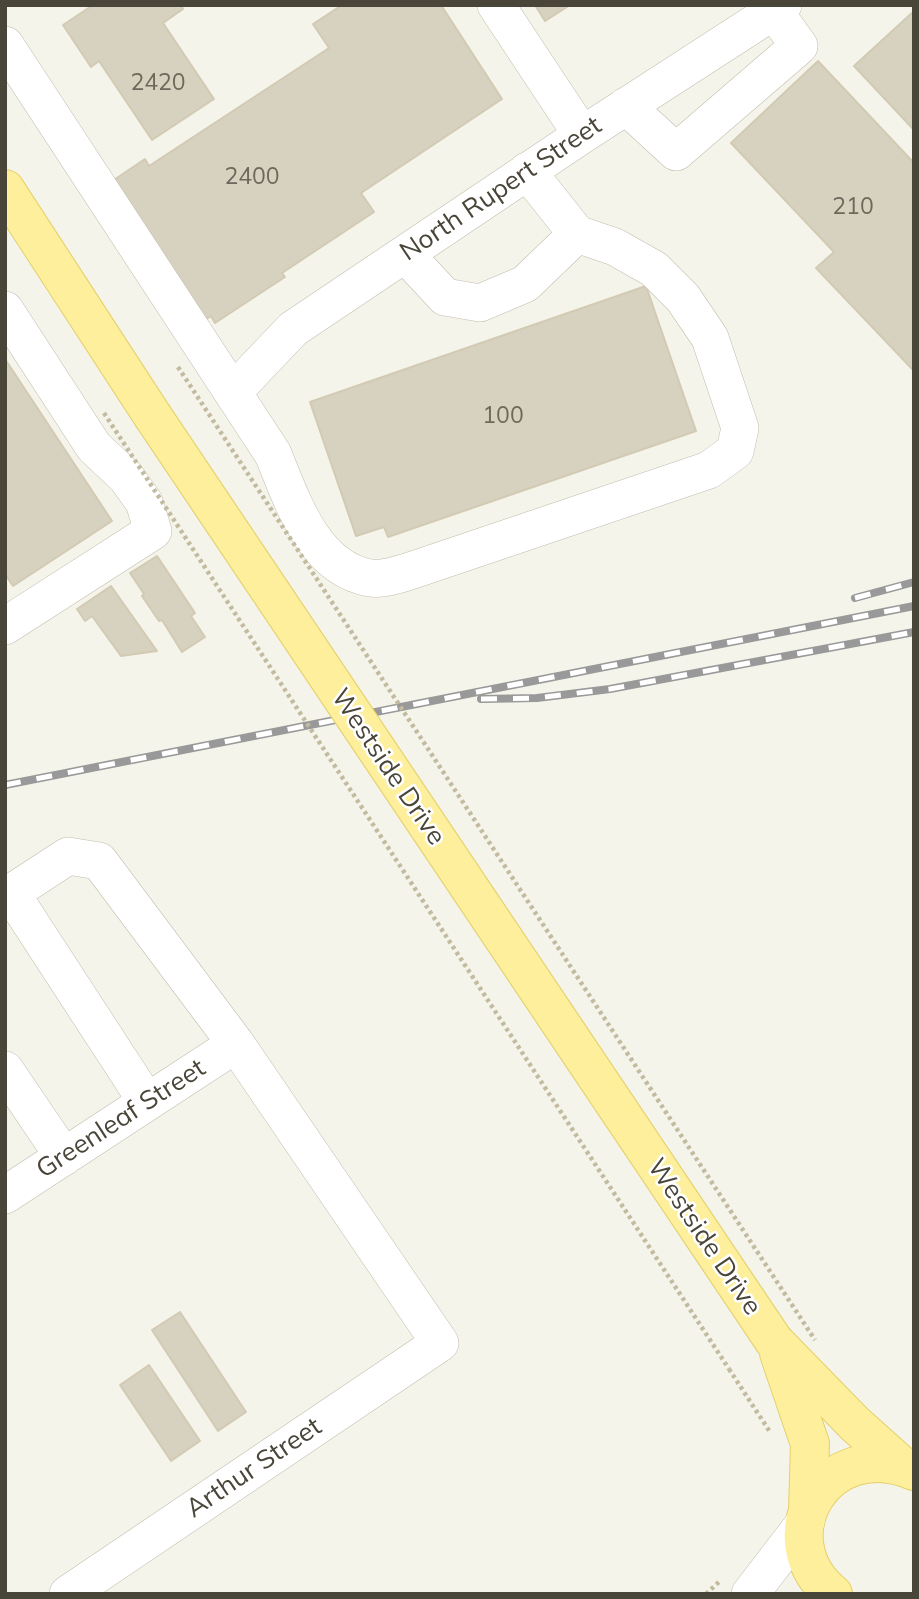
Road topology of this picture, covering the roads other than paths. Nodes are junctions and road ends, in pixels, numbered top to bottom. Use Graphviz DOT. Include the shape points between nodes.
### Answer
graph roads {
  1 [pos="496,5"];
  2 [pos="779,8"];
  3 [pos="5,45"];
  4 [pos="626,106"];
  5 [pos="582,135"];
  6 [pos="527,172"];
  7 [pos="5,190"];
  8 [pos="577,234"];
  9 [pos="405,254"];
  10 [pos="5,310"];
  11 [pos="233,392"];
  12 [pos="5,626"];
  13 [pos="8,895"];
  14 [pos="236,1044"];
  15 [pos="5,1070"];
  16 [pos="146,1102"];
  17 [pos="64,1157"];
  18 [pos="7,1192"];
  19 [pos="774,1341"];
  20 [pos="908,1469"];
  21 [pos="807,1516"];
  22 [pos="737,1585"];
  23 [pos="68,1594"];
  24 [pos="833,1594"];
  1 -- 5 [label="street"];
  2 -- 4 [label="street, North Rupert Street"];
  2 -- 4 [label="street" via="799,46 676,152"];
  3 -- 11 [label="street"];
  4 -- 5 [label="street, North Rupert Street"];
  5 -- 6 [label="street, North Rupert Street"];
  6 -- 8 [label="street"];
  6 -- 9 [label="street, North Rupert Street"];
  7 -- 19 [label="main road, Westside Drive, bridge"];
  8 -- 9 [label="street" via="525,284 480,303 445,297"];
  8 -- 11 [label="street" via="615,247 654,269 683,298 710,338 740,428 735,451 709,471 413,570 371,578 330,558 313,537 298,514 273,454"];
  9 -- 11 [label="street, North Rupert Street" via="293,329"];
  10 -- 12 [label="street" via="94,447 127,477 144,502 153,531"];
  13 -- 14 [label="street" via="68,856 99,861"];
  13 -- 16 [label="street"];
  14 -- 16 [label="street, Greenleaf Street"];
  14 -- 23 [label="street, Arthur Street" via="440,1343"];
  15 -- 17 [label="street"];
  16 -- 17 [label="street, Greenleaf Street"];
  17 -- 18 [label="street, Greenleaf Street"];
  19 -- 20 [label="main road, Westside Drive" via="855,1424"];
  19 -- 21 [label="main road, Westside Drive" via="810,1444"];
  20 -- 21 [label="main road" via="892,1462 870,1461 849,1467 816,1494"];
  21 -- 22 [label="street"];
  21 -- 24 [label="main road, Westside Drive" via="805,1549 812,1569"];
}
